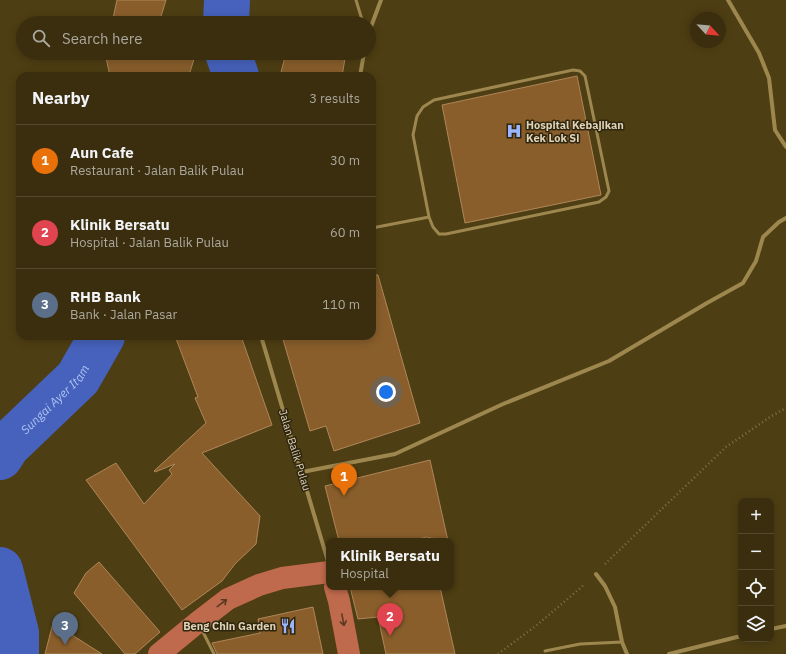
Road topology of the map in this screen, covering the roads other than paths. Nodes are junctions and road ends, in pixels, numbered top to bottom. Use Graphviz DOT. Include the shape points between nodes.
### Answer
graph roads {
  1 [pos="356,0"];
  2 [pos="381,0"];
  3 [pos="728,0"];
  4 [pos="361,16"];
  5 [pos="375,16"];
  6 [pos="363,60"];
  7 [pos="361,72"];
  8 [pos="786,147"];
  9 [pos="428,217"];
  10 [pos="786,218"];
  11 [pos="376,227"];
  12 [pos="262,340"];
  13 [pos="302,472"];
  14 [pos="326,555"];
  15 [pos="326,572"];
  16 [pos="596,574"];
  17 [pos="336,590"];
  18 [pos="198,622"];
  19 [pos="786,626"];
  20 [pos="774,628"];
  21 [pos="738,637"];
  22 [pos="622,642"];
  23 [pos="545,651"];
  24 [pos="159,654"];
  25 [pos="214,654"];
  26 [pos="350,654"];
  27 [pos="627,654"];
  28 [pos="669,654"];
  1 -- 4 [label="lane"];
  2 -- 5 [label="street"];
  3 -- 8 [label="street" via="759,53 768,78 775,130"];
  6 -- 7 [label="street"];
  9 -- 9 [label="lane" via="413,135 417,116 423,107 434,100 573,70 580,71 585,76 609,191 606,197 599,202 446,234 439,234"];
  9 -- 11 [label="lane"];
  10 -- 13 [label="street" via="763,237 756,261 743,283 609,361 504,404 395,454"];
  12 -- 13 [label="street, Jalan Balik Pulau"];
  13 -- 14 [label="street, Jalan Balik Pulau"];
  18 -- 15 [label="main road, one-way" via="228,599 258,585 282,578"];
  16 -- 22 [label="street" via="615,607"];
  17 -- 26 [label="main road, one-way"];
  18 -- 24 [label="main road"];
  18 -- 25 [label="lane"];
  19 -- 20 [label="street"];
  21 -- 28 [label="street"];
  22 -- 23 [label="lane" via="580,644"];
  22 -- 27 [label="street"];
}
